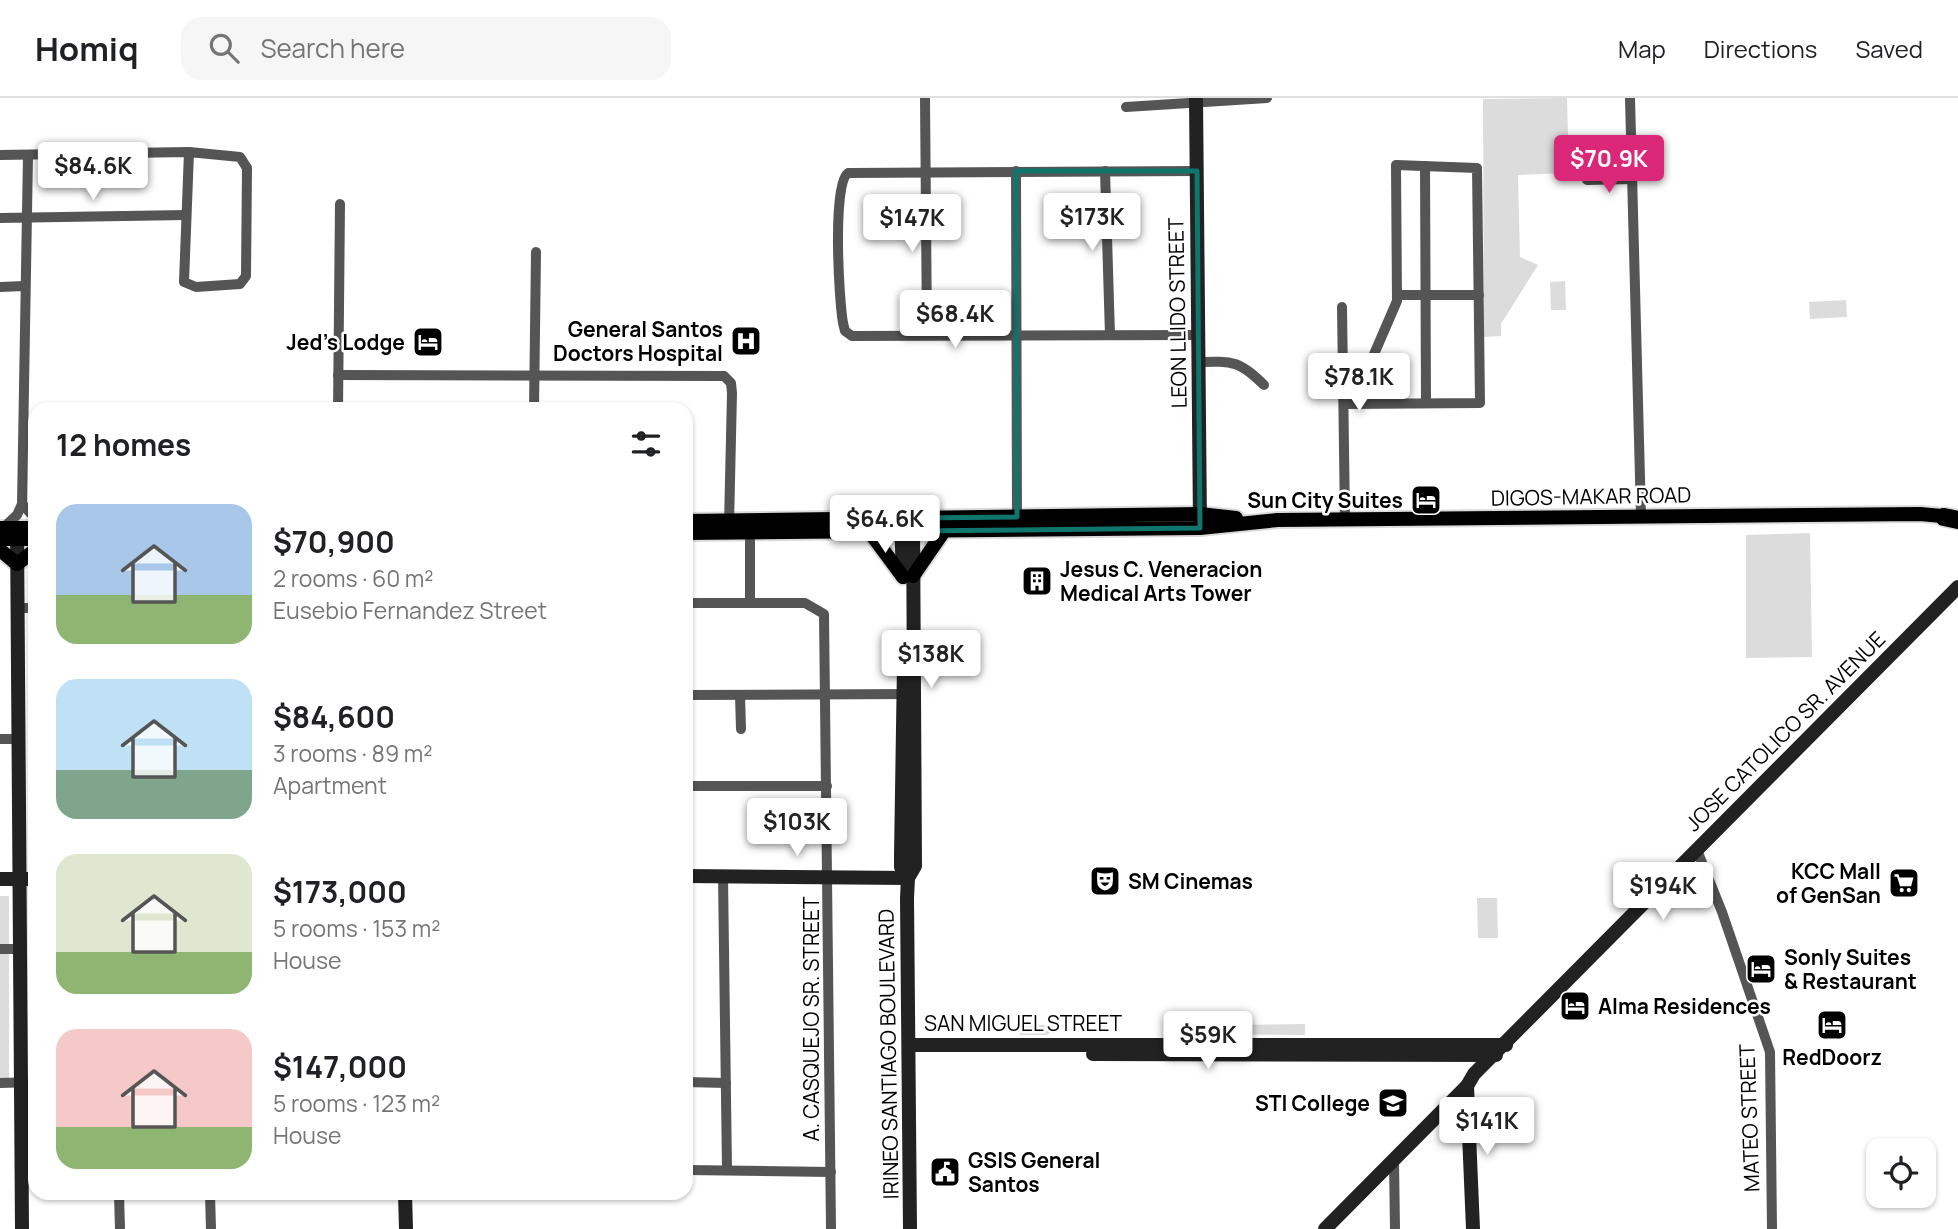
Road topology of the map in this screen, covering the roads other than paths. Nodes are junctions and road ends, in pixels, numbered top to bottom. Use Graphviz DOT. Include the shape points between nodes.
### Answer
graph roads {
  1 [pos="925,98"];
  2 [pos="1267,98"];
  3 [pos="1630,98"];
  4 [pos="1196,100"];
  5 [pos="1126,107"];
  6 [pos="188,152"];
  7 [pos="0,155"];
  8 [pos="27,155"];
  9 [pos="1425,166"];
  10 [pos="1016,171"];
  11 [pos="1105,171"];
  12 [pos="1197,171"];
  13 [pos="927,172"];
  14 [pos="1632,179"];
  15 [pos="1587,180"];
  16 [pos="340,204"];
  17 [pos="186,215"];
  18 [pos="0,218"];
  19 [pos="27,219"];
  20 [pos="536,252"];
  21 [pos="24,286"];
  22 [pos="0,287"];
  23 [pos="1398,295"];
  24 [pos="1425,295"];
  25 [pos="1479,295"];
  26 [pos="1342,307"];
  27 [pos="1015,334"];
  28 [pos="928,335"];
  29 [pos="1110,335"];
  30 [pos="1199,335"];
  31 [pos="1199,362"];
  32 [pos="338,375"];
  33 [pos="534,375"];
  34 [pos="1343,382"];
  35 [pos="1362,382"];
  36 [pos="1265,385"];
  37 [pos="338,402"];
  38 [pos="534,402"];
  39 [pos="1426,403"];
  40 [pos="1344,404"];
  41 [pos="1362,404"];
  42 [pos="22,503"];
  43 [pos="28,510"];
  44 [pos="1954,513"];
  45 [pos="1641,516"];
  46 [pos="1017,517"];
  47 [pos="1345,520"];
  48 [pos="693,521"];
  49 [pos="1200,521"];
  50 [pos="907,524"];
  51 [pos="729,526"];
  52 [pos="750,526"];
  53 [pos="28,529"];
  54 [pos="869,531"];
  55 [pos="944,531"];
  56 [pos="693,532"];
  57 [pos="8,533"];
  58 [pos="28,537"];
  59 [pos="0,550"];
  60 [pos="28,556"];
  61 [pos="18,564"];
  62 [pos="908,576"];
  63 [pos="1958,587"];
  64 [pos="1958,598"];
  65 [pos="750,602"];
  66 [pos="693,603"];
  67 [pos="18,608"];
  68 [pos="28,608"];
  69 [pos="908,693"];
  70 [pos="826,694"];
  71 [pos="693,695"];
  72 [pos="740,695"];
  73 [pos="741,729"];
  74 [pos="0,739"];
  75 [pos="19,739"];
  76 [pos="693,786"];
  77 [pos="827,786"];
  78 [pos="1699,855"];
  79 [pos="693,876"];
  80 [pos="723,876"];
  81 [pos="829,876"];
  82 [pos="908,878"];
  83 [pos="0,879"];
  84 [pos="19,879"];
  85 [pos="28,879"];
  86 [pos="0,949"];
  87 [pos="21,950"];
  88 [pos="909,1049"];
  89 [pos="1503,1050"];
  90 [pos="28,1066"];
  91 [pos="28,1082"];
  92 [pos="693,1082"];
  93 [pos="0,1083"];
  94 [pos="726,1083"];
  95 [pos="1467,1086"];
  96 [pos="28,1103"];
  97 [pos="1394,1161"];
  98 [pos="693,1170"];
  99 [pos="727,1170"];
  100 [pos="831,1172"];
  101 [pos="119,1200"];
  102 [pos="211,1200"];
  103 [pos="405,1200"];
  104 [pos="22,1229"];
  105 [pos="120,1229"];
  106 [pos="211,1229"];
  107 [pos="406,1229"];
  108 [pos="831,1229"];
  109 [pos="910,1229"];
  110 [pos="1325,1229"];
  111 [pos="1395,1229"];
  112 [pos="1473,1229"];
  113 [pos="1772,1229"];
  1 -- 13 [label="street"];
  2 -- 4 [label="street"];
  3 -- 14 [label="street"];
  4 -- 5 [label="street"];
  4 -- 12 [label="main road, LEON LLIDO STREET"];
  6 -- 8 [label="street"];
  6 -- 17 [label="street"];
  6 -- 17 [label="street" via="230,154 245,162 244,282 196,287 184,282"];
  7 -- 8 [label="street"];
  8 -- 19 [label="street"];
  9 -- 23 [label="street" via="1396,165"];
  9 -- 24 [label="street"];
  9 -- 25 [label="street" via="1477,168"];
  10 -- 11 [label="street"];
  10 -- 13 [label="street"];
  10 -- 27 [label="street"];
  11 -- 12 [label="street"];
  11 -- 29 [label="street"];
  12 -- 30 [label="main road, LEON LLIDO STREET"];
  13 -- 28 [label="street"];
  13 -- 28 [label="street" via="844,176 839,260 841,311 848,334"];
  14 -- 15 [label="street"];
  14 -- 45 [label="street"];
  16 -- 32 [label="street"];
  17 -- 19 [label="street"];
  18 -- 19 [label="street"];
  19 -- 21 [label="street"];
  20 -- 33 [label="street"];
  21 -- 22 [label="street"];
  21 -- 42 [label="street"];
  23 -- 24 [label="street"];
  23 -- 35 [label="street"];
  24 -- 25 [label="street"];
  24 -- 39 [label="street"];
  25 -- 39 [label="street" via="1480,403"];
  26 -- 34 [label="street"];
  27 -- 28 [label="street"];
  27 -- 29 [label="street"];
  27 -- 46 [label="street"];
  29 -- 30 [label="street"];
  30 -- 31 [label="main road, LEON LLIDO STREET"];
  31 -- 36 [label="street" via="1245,366"];
  31 -- 49 [label="main road, LEON LLIDO STREET"];
  32 -- 33 [label="street"];
  32 -- 37 [label="street"];
  33 -- 38 [label="street"];
  33 -- 51 [label="street" via="724,376 732,393"];
  34 -- 35 [label="street"];
  34 -- 40 [label="street"];
  35 -- 41 [label="street"];
  39 -- 41 [label="street"];
  40 -- 41 [label="street"];
  40 -- 47 [label="street"];
  42 -- 43 [label="street"];
  42 -- 57 [label="street"];
  44 -- 45 [label="main road, DIGOS-MAKAR ROAD"];
  45 -- 47 [label="main road, DIGOS-MAKAR ROAD"];
  46 -- 49 [label="main road, DIGOS-MAKAR ROAD"];
  46 -- 50 [label="main road, DIGOS-MAKAR ROAD"];
  47 -- 49 [label="main road, DIGOS-MAKAR ROAD"];
  48 -- 51 [label="main road, DIGOS-MAKAR ROAD"];
  49 -- 55 [label="main road, DIGOS-MAKAR ROAD"];
  50 -- 52 [label="main road, DIGOS-MAKAR ROAD"];
  50 -- 54 [label="main road, DIGOS-MAKAR ROAD"];
  50 -- 55 [label="main road, DIGOS-MAKAR ROAD"];
  50 -- 62 [label="main road, IRINEO SANTIAGO BOULEVARD"];
  51 -- 52 [label="main road, DIGOS-MAKAR ROAD"];
  51 -- 56 [label="main road, DIGOS-MAKAR ROAD"];
  52 -- 54 [label="main road, DIGOS-MAKAR ROAD"];
  52 -- 65 [label="street"];
  53 -- 57 [label="main road"];
  54 -- 62 [label="main road"];
  55 -- 62 [label="main road"];
  57 -- 58 [label="main road"];
  57 -- 61 [label="main road"];
  59 -- 61 [label="main road"];
  60 -- 61 [label="main road"];
  61 -- 67 [label="main road"];
  62 -- 69 [label="main road, IRINEO SANTIAGO BOULEVARD"];
  63 -- 78 [label="main road, JOSE CATOLICO SR. AVENUE"];
  64 -- 78 [label="main road, JOSE CATOLICO SR. AVENUE"];
  65 -- 66 [label="street"];
  65 -- 70 [label="street, A. CASQUEJO SR. STREET" via="812,604 824,614"];
  67 -- 68 [label="street"];
  67 -- 75 [label="main road"];
  69 -- 70 [label="street"];
  69 -- 82 [label="main road, IRINEO SANTIAGO BOULEVARD" via="915,866"];
  70 -- 72 [label="street"];
  70 -- 77 [label="street, A. CASQUEJO SR. STREET"];
  71 -- 72 [label="street"];
  72 -- 73 [label="street"];
  74 -- 75 [label="street"];
  75 -- 84 [label="main road"];
  76 -- 77 [label="street"];
  77 -- 81 [label="street, A. CASQUEJO SR. STREET"];
  78 -- 89 [label="main road, JOSE CATOLICO SR. AVENUE"];
  78 -- 113 [label="street, MATEO STREET" via="1770,1052"];
  79 -- 80 [label="main road"];
  80 -- 81 [label="main road"];
  80 -- 94 [label="street"];
  81 -- 82 [label="main road"];
  81 -- 100 [label="street, A. CASQUEJO SR. STREET"];
  82 -- 88 [label="main road, IRINEO SANTIAGO BOULEVARD"];
  83 -- 84 [label="main road"];
  84 -- 85 [label="main road"];
  84 -- 87 [label="main road"];
  86 -- 87 [label="street"];
  87 -- 90 [label="main road"];
  88 -- 89 [label="main road, SAN MIGUEL STREET"];
  88 -- 109 [label="main road, IRINEO SANTIAGO BOULEVARD"];
  89 -- 95 [label="main road, JOSE CATOLICO SR. AVENUE" via="1479,1080"];
  91 -- 93 [label="street"];
  92 -- 94 [label="street"];
  94 -- 99 [label="street"];
  95 -- 97 [label="main road, JOSE CATOLICO SR. AVENUE"];
  95 -- 112 [label="main road"];
  96 -- 104 [label="main road"];
  97 -- 110 [label="main road, JOSE CATOLICO SR. AVENUE"];
  97 -- 111 [label="street"];
  98 -- 99 [label="street"];
  99 -- 100 [label="street"];
  100 -- 108 [label="street, A. CASQUEJO SR. STREET"];
  101 -- 105 [label="street"];
  102 -- 106 [label="street"];
  103 -- 107 [label="main road"];
}
